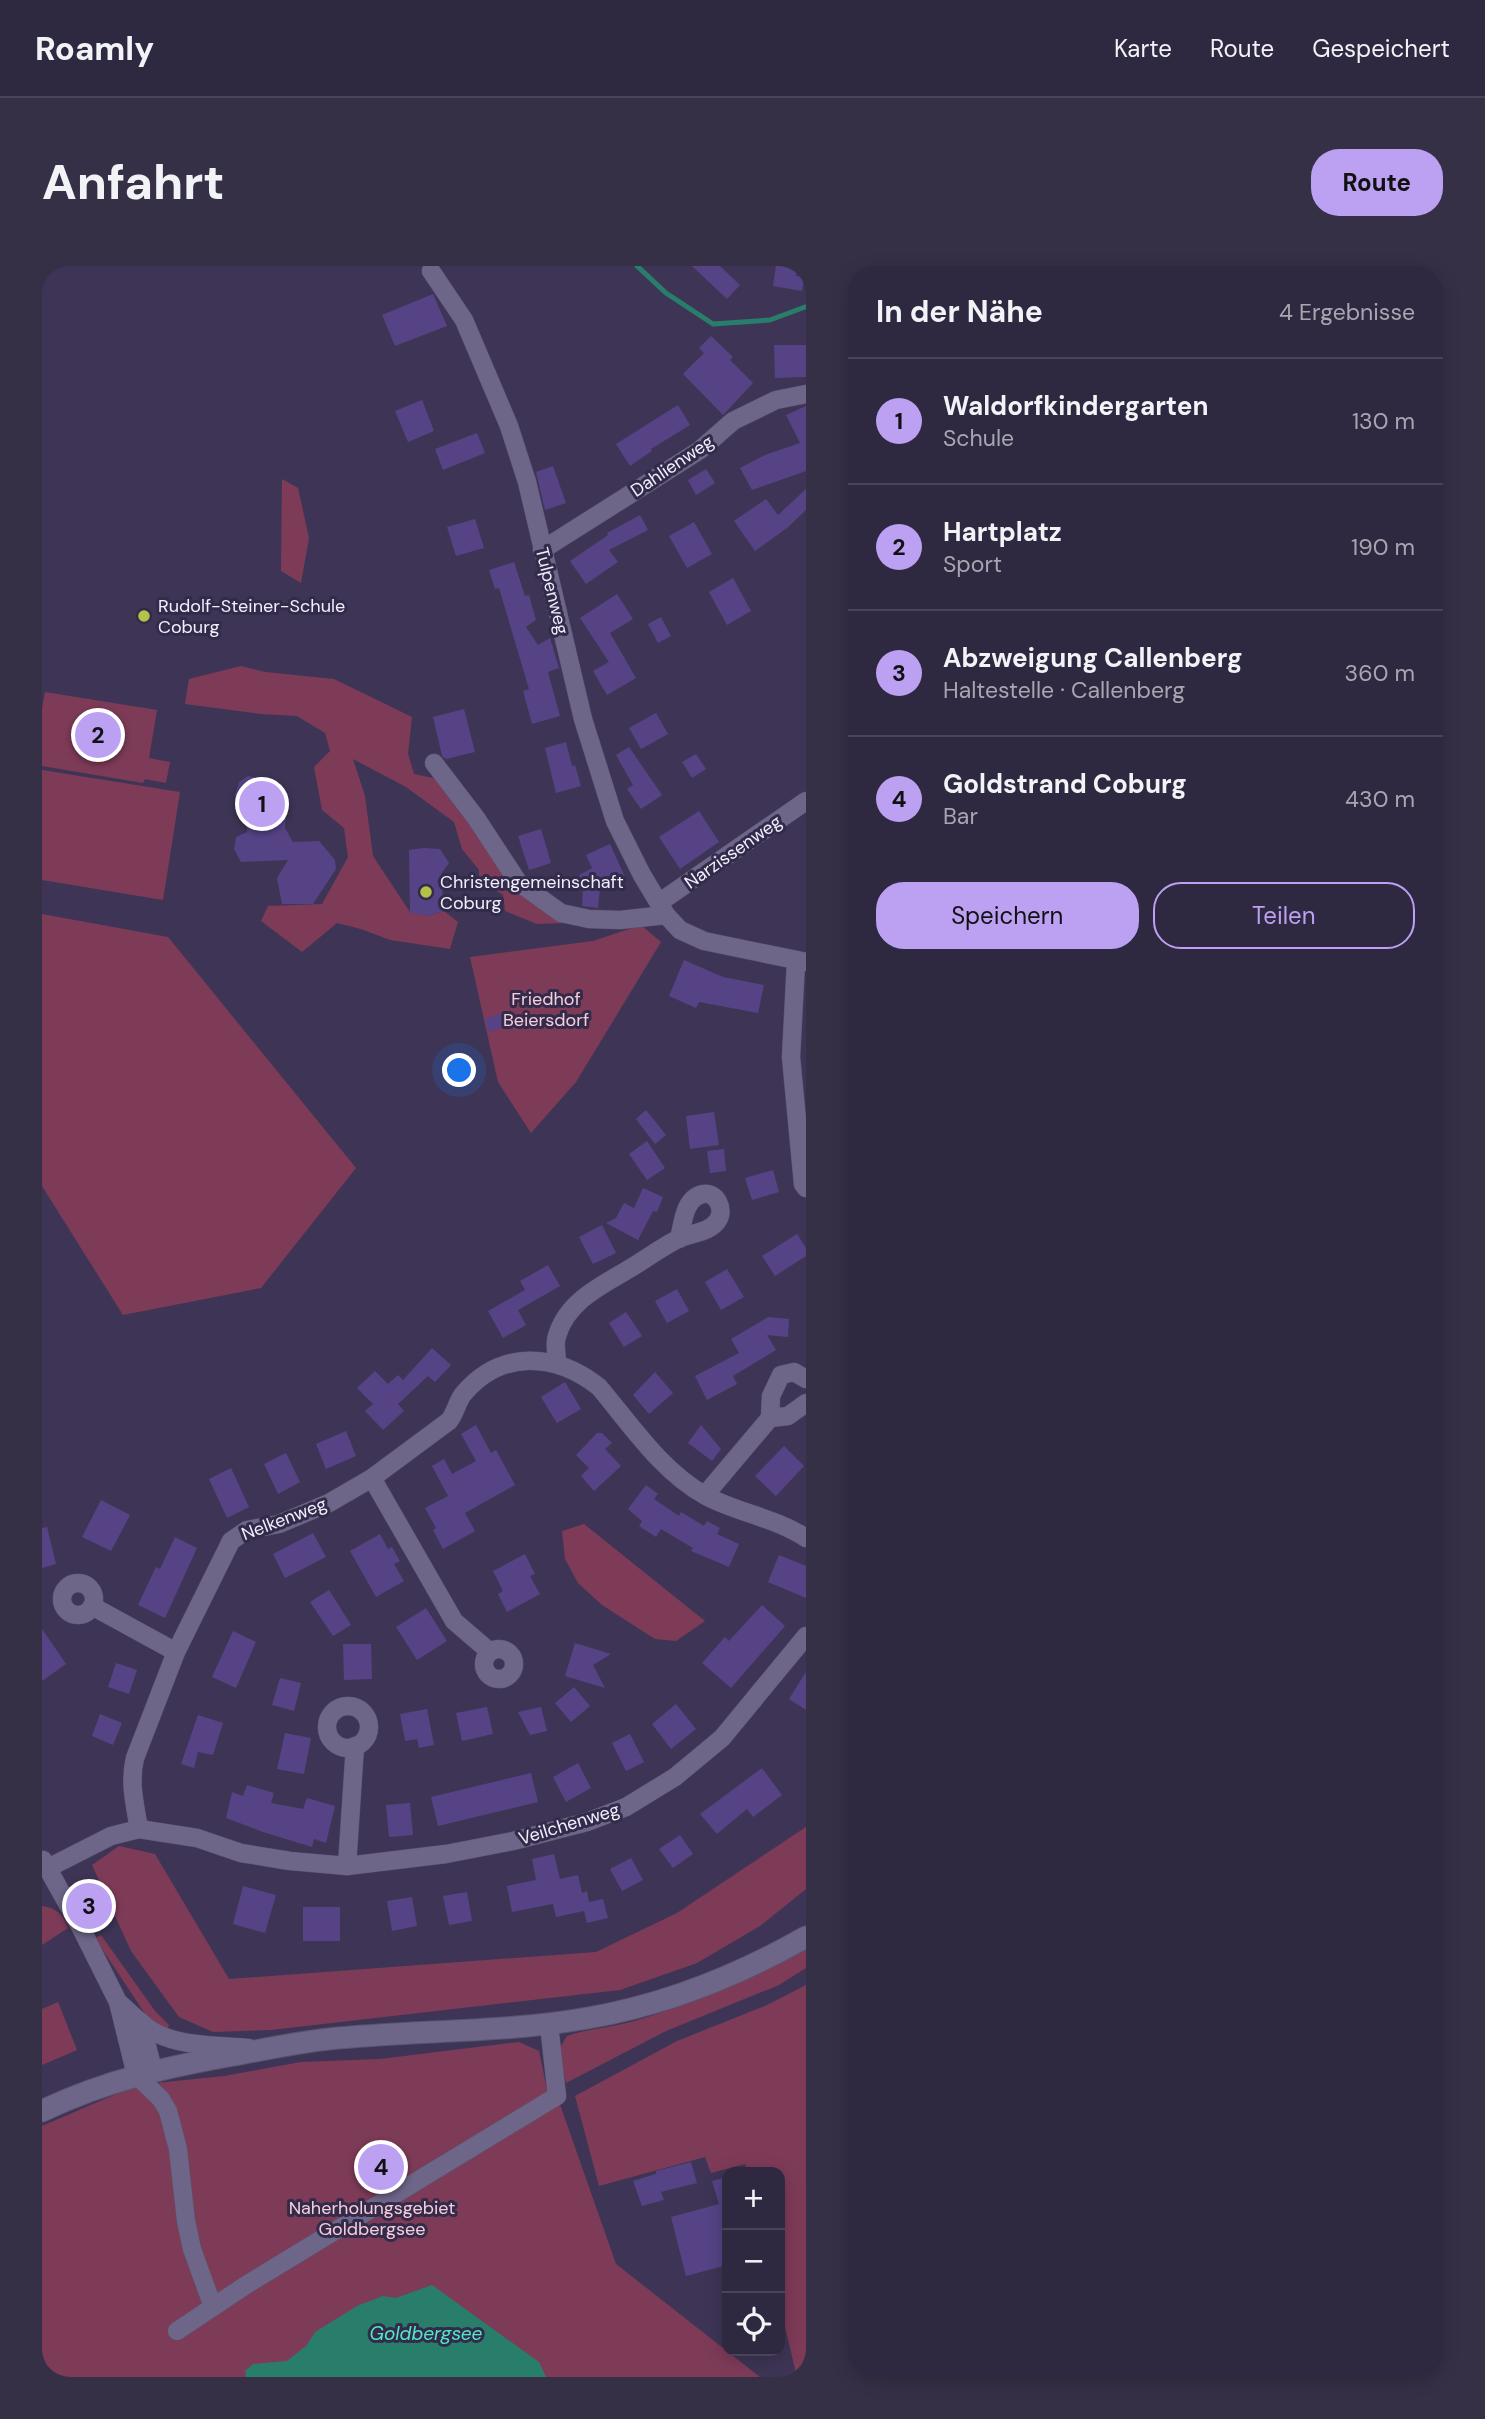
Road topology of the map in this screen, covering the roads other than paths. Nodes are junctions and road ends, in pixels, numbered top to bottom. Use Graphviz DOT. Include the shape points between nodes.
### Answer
graph roads {
  1 [pos="430,271"];
  2 [pos="806,394"];
  3 [pos="542,550"];
  4 [pos="434,763"];
  5 [pos="806,802"];
  6 [pos="663,908"];
  7 [pos="801,962"];
  8 [pos="806,1188"];
  9 [pos="679,1239"];
  10 [pos="557,1363"];
  11 [pos="806,1379"];
  12 [pos="806,1404"];
  13 [pos="770,1418"];
  14 [pos="372,1478"];
  15 [pos="705,1496"];
  16 [pos="806,1538"];
  17 [pos="92,1606"];
  18 [pos="806,1636"];
  19 [pos="490,1651"];
  20 [pos="176,1652"];
  21 [pos="355,1746"];
  22 [pos="139,1829"];
  23 [pos="45,1863"];
  24 [pos="347,1866"];
  25 [pos="806,1937"];
  26 [pos="118,2002"];
  27 [pos="141,2022"];
  28 [pos="549,2025"];
  29 [pos="266,2049"];
  30 [pos="152,2071"];
  31 [pos="42,2110"];
  32 [pos="212,2307"];
  33 [pos="177,2331"];
  1 -- 3 [label="street, Tulpenweg" via="464,320 509,426"];
  2 -- 3 [label="street, Dahlienweg" via="776,400 733,421 700,450"];
  3 -- 6 [label="street, Tulpenweg" via="583,719 615,821"];
  4 -- 6 [label="street" via="518,882 561,913 620,920"];
  5 -- 6 [label="street, Narzissenweg"];
  6 -- 7 [label="street, Tulpenweg" via="680,930 704,941"];
  7 -- 8 [label="street" via="792,1058"];
  9 -- 10 [label="street" via="582,1298 556,1338"];
  10 -- 14 [label="street, Nelkenweg" via="520,1361 484,1375 461,1396 449,1421"];
  10 -- 15 [label="street, Nelkenweg" via="599,1387 660,1460"];
  11 -- 13 [label="street" via="794,1372 781,1375 771,1396"];
  12 -- 13 [label="street" via="788,1416"];
  13 -- 15 [label="street"];
  14 -- 19 [label="street" via="454,1621"];
  14 -- 20 [label="street, Nelkenweg" via="329,1503 279,1524 247,1530 231,1541"];
  15 -- 16 [label="street, Nelkenweg"];
  17 -- 20 [label="street"];
  18 -- 24 [label="street, Veilchenweg" via="722,1738 675,1777 626,1807 513,1841"];
  20 -- 22 [label="street, Nelkenweg" via="132,1771"];
  21 -- 24 [label="street"];
  22 -- 23 [label="street, Veilchenweg"];
  22 -- 24 [label="street, Veilchenweg" via="197,1838 241,1853"];
  23 -- 26 [label="street" via="52,1892"];
  25 -- 28 [label="street" via="735,1973 633,2009"];
  26 -- 27 [label="street"];
  26 -- 30 [label="street"];
  27 -- 29 [label="street" via="185,2042"];
  27 -- 30 [label="street"];
  28 -- 29 [label="street" via="329,2039"];
  28 -- 32 [label="street" via="557,2096"];
  29 -- 30 [label="street"];
  30 -- 31 [label="street" via="85,2091"];
  30 -- 32 [label="street" via="178,2149 191,2249"];
  32 -- 33 [label="street"];
}
